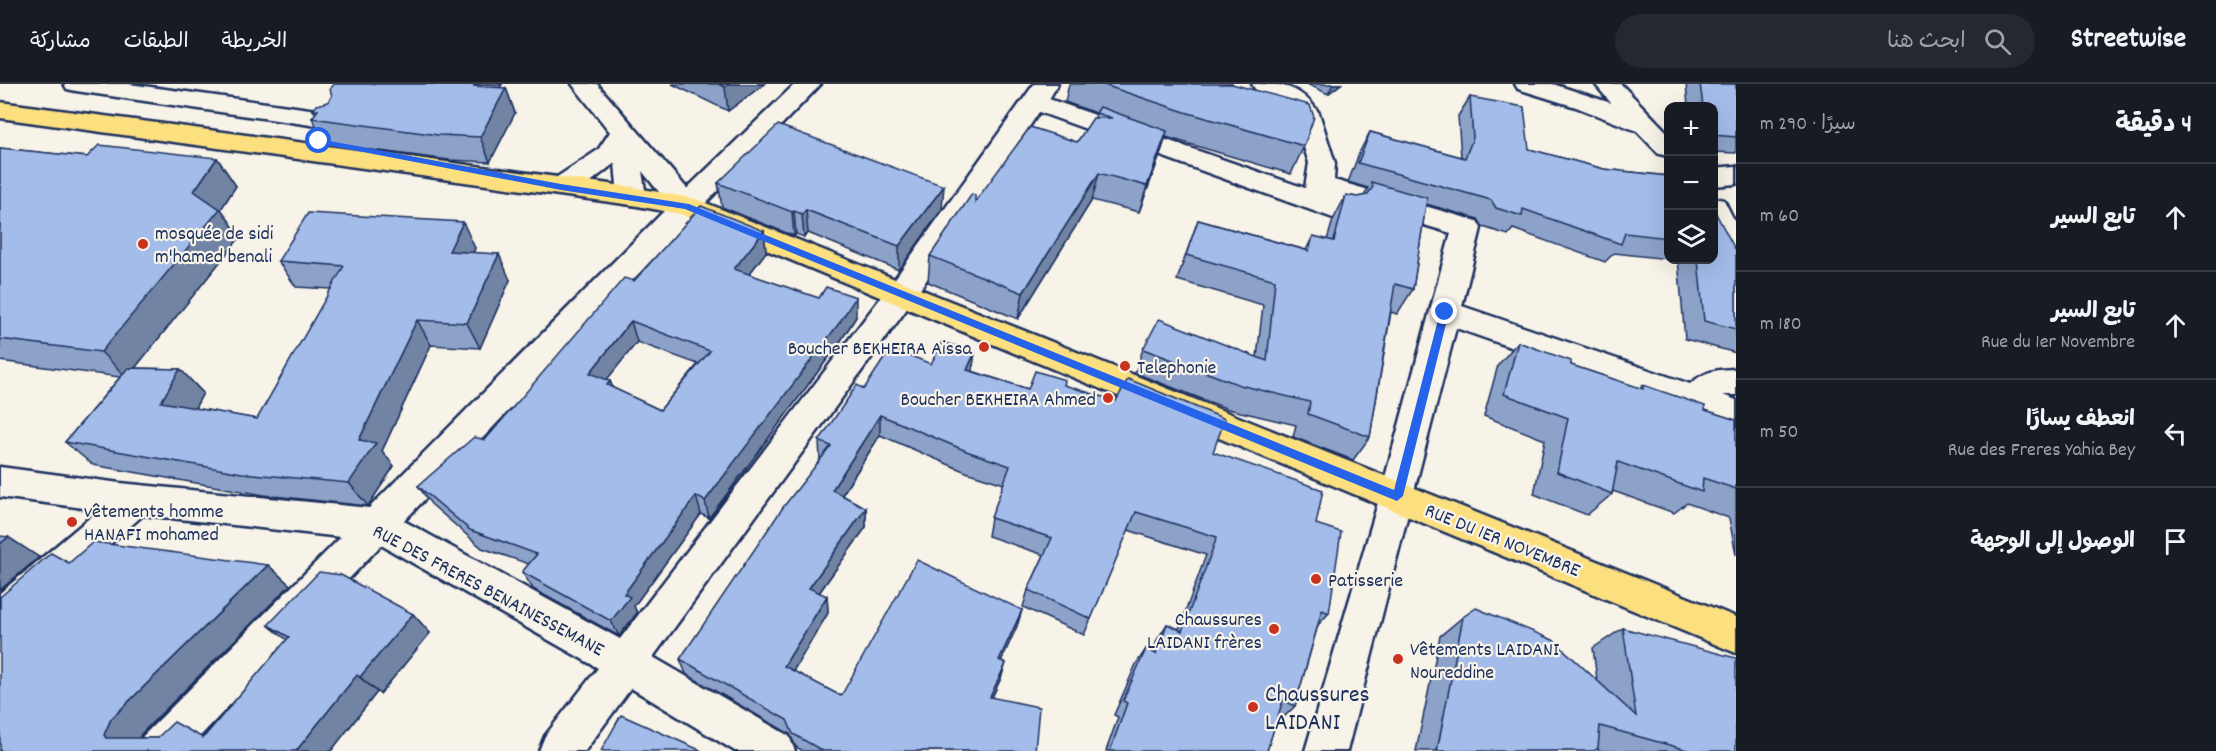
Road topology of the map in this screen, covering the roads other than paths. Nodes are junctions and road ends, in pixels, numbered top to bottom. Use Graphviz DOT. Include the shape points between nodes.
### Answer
graph roads {
  1 [pos="76,84"];
  2 [pos="151,84"];
  3 [pos="584,84"];
  4 [pos="809,84"];
  5 [pos="1264,84"];
  6 [pos="1527,84"];
  7 [pos="1607,84"];
  8 [pos="0,91"];
  9 [pos="1040,93"];
  10 [pos="0,110"];
  11 [pos="330,120"];
  12 [pos="1645,125"];
  13 [pos="624,132"];
  14 [pos="313,140"];
  15 [pos="1664,144"];
  16 [pos="1736,175"];
  17 [pos="1718,177"];
  18 [pos="561,187"];
  19 [pos="1317,193"];
  20 [pos="632,196"];
  21 [pos="686,206"];
  22 [pos="1714,210"];
  23 [pos="1736,253"];
  24 [pos="900,295"];
  25 [pos="1445,312"];
  26 [pos="1736,381"];
  27 [pos="1695,399"];
  28 [pos="1736,413"];
  29 [pos="0,482"];
  30 [pos="1397,496"];
  31 [pos="136,500"];
  32 [pos="378,525"];
  33 [pos="0,617"];
  34 [pos="1736,635"];
  35 [pos="626,662"];
  36 [pos="158,751"];
  37 [pos="560,751"];
  38 [pos="774,751"];
  39 [pos="1326,751"];
  1 -- 11 [label="street"];
  2 -- 11 [label="street" via="339,111"];
  3 -- 13 [label="street"];
  4 -- 21 [label="street"];
  5 -- 19 [label="street" via="1306,113 1322,163"];
  6 -- 12 [label="street"];
  7 -- 12 [label="street"];
  8 -- 14 [label="main road"];
  9 -- 19 [label="street"];
  9 -- 24 [label="street"];
  10 -- 18 [label="main road"];
  11 -- 14 [label="street"];
  12 -- 15 [label="street"];
  13 -- 18 [label="street" via="607,156"];
  13 -- 20 [label="street"];
  13 -- 21 [label="street"];
  14 -- 18 [label="main road"];
  16 -- 17 [label="street"];
  18 -- 20 [label="main road, RUE DU 1ER NOVEMBRE"];
  19 -- 25 [label="street" via="1467,228"];
  20 -- 21 [label="main road, RUE DU 1ER NOVEMBRE"];
  21 -- 24 [label="main road, RUE DU 1ER NOVEMBRE"];
  21 -- 32 [label="street"];
  22 -- 23 [label="street"];
  24 -- 30 [label="main road, RUE DU 1ER NOVEMBRE"];
  24 -- 35 [label="street"];
  25 -- 27 [label="street"];
  25 -- 30 [label="street"];
  26 -- 27 [label="street" via="1713,383"];
  27 -- 28 [label="street"];
  29 -- 31 [label="street, RUE DES FRERES BENAINESSEMANE"];
  30 -- 34 [label="main road, RUE DU 1ER NOVEMBRE"];
  30 -- 39 [label="street"];
  31 -- 32 [label="street, RUE DES FRERES BENAINESSEMANE"];
  31 -- 33 [label="street"];
  32 -- 35 [label="street, RUE DES FRERES BENAINESSEMANE"];
  32 -- 36 [label="street"];
  35 -- 37 [label="street"];
  35 -- 38 [label="street, RUE DES FRERES BENAINESSEMANE"];
}
